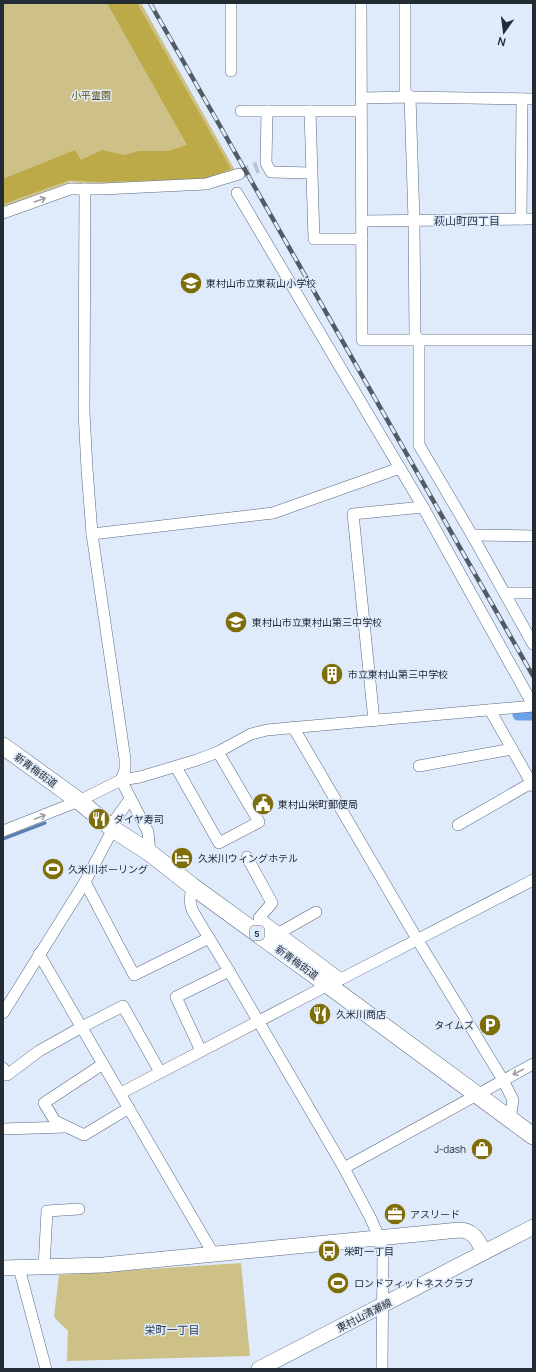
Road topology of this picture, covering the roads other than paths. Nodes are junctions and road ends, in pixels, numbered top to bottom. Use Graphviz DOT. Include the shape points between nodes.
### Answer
graph roads {
  1 [pos="231,3"];
  2 [pos="361,3"];
  3 [pos="405,3"];
  4 [pos="231,72"];
  5 [pos="410,97"];
  6 [pos="361,98"];
  7 [pos="528,99"];
  8 [pos="241,111"];
  9 [pos="267,111"];
  10 [pos="310,111"];
  11 [pos="361,111"];
  12 [pos="311,173"];
  13 [pos="239,174"];
  14 [pos="86,189"];
  15 [pos="237,193"];
  16 [pos="3,213"];
  17 [pos="521,219"];
  18 [pos="533,219"];
  19 [pos="414,220"];
  20 [pos="362,221"];
  21 [pos="362,238"];
  22 [pos="419,340"];
  23 [pos="533,340"];
  24 [pos="400,468"];
  25 [pos="423,507"];
  26 [pos="92,534"];
  27 [pos="472,535"];
  28 [pos="533,536"];
  29 [pos="505,593"];
  30 [pos="533,593"];
  31 [pos="533,644"];
  32 [pos="533,705"];
  33 [pos="490,710"];
  34 [pos="374,721"];
  35 [pos="293,728"];
  36 [pos="3,746"];
  37 [pos="512,749"];
  38 [pos="218,752"];
  39 [pos="419,766"];
  40 [pos="176,767"];
  41 [pos="121,780"];
  42 [pos="532,784"];
  43 [pos="130,799"];
  44 [pos="79,802"];
  45 [pos="458,825"];
  46 [pos="112,828"];
  47 [pos="3,831"];
  48 [pos="150,853"];
  49 [pos="247,857"];
  50 [pos="533,880"];
  51 [pos="85,882"];
  52 [pos="192,886"];
  53 [pos="316,912"];
  54 [pos="279,933"];
  55 [pos="209,938"];
  56 [pos="418,939"];
  57 [pos="39,954"];
  58 [pos="229,971"];
  59 [pos="334,982"];
  60 [pos="3,1013"];
  61 [pos="258,1022"];
  62 [pos="82,1026"];
  63 [pos="201,1051"];
  64 [pos="103,1064"];
  65 [pos="533,1064"];
  66 [pos="3,1068"];
  67 [pos="160,1072"];
  68 [pos="503,1080"];
  69 [pos="121,1093"];
  70 [pos="477,1095"];
  71 [pos="129,1108"];
  72 [pos="510,1120"];
  73 [pos="68,1127"];
  74 [pos="3,1129"];
  75 [pos="533,1136"];
  76 [pos="344,1168"];
  77 [pos="78,1209"];
  78 [pos="533,1227"];
  79 [pos="379,1237"];
  80 [pos="484,1252"];
  81 [pos="214,1255"];
  82 [pos="3,1268"];
  83 [pos="19,1268"];
  84 [pos="44,1268"];
  85 [pos="383,1305"];
  86 [pos="46,1369"];
  87 [pos="259,1369"];
  88 [pos="382,1369"];
  1 -- 4 [label="street"];
  2 -- 6 [label="street"];
  3 -- 5 [label="street" via="405,92"];
  5 -- 6 [label="street"];
  5 -- 7 [label="street"];
  5 -- 19 [label="street"];
  6 -- 11 [label="street"];
  7 -- 17 [label="street"];
  8 -- 9 [label="street"];
  9 -- 10 [label="street"];
  9 -- 12 [label="street" via="262,165 271,172"];
  10 -- 11 [label="street"];
  10 -- 12 [label="street"];
  11 -- 20 [label="street"];
  12 -- 21 [label="street" via="314,239"];
  13 -- 14 [label="street" via="206,184"];
  16 -- 14 [label="street, one-way" via="70,189"];
  14 -- 26 [label="street" via="84,412"];
  15 -- 24 [label="street"];
  17 -- 18 [label="street"];
  17 -- 19 [label="street"];
  19 -- 20 [label="street"];
  19 -- 22 [label="street" via="416,335"];
  20 -- 21 [label="street"];
  21 -- 22 [label="street" via="362,340"];
  22 -- 23 [label="street"];
  22 -- 27 [label="street" via="419,445"];
  24 -- 25 [label="street"];
  24 -- 26 [label="street" via="273,513"];
  25 -- 32 [label="street"];
  25 -- 34 [label="street" via="353,514"];
  26 -- 41 [label="street" via="125,759 125,770"];
  27 -- 28 [label="street"];
  27 -- 29 [label="street"];
  29 -- 30 [label="street"];
  29 -- 31 [label="street"];
  32 -- 33 [label="street"];
  33 -- 34 [label="street"];
  33 -- 37 [label="street"];
  34 -- 35 [label="street"];
  35 -- 38 [label="street" via="251,734"];
  35 -- 56 [label="street"];
  36 -- 44 [label="main road, 新青梅街道 / 5"];
  37 -- 39 [label="street"];
  37 -- 42 [label="street"];
  38 -- 40 [label="street"];
  38 -- 40 [label="street" via="259,822 219,843"];
  40 -- 41 [label="street"];
  41 -- 43 [label="street"];
  41 -- 44 [label="street"];
  42 -- 45 [label="street"];
  43 -- 46 [label="street"];
  43 -- 48 [label="street" via="148,832"];
  44 -- 46 [label="main road, 新青梅街道 / 5"];
  47 -- 44 [label="street, one-way"];
  46 -- 48 [label="main road, 新青梅街道 / 5"];
  46 -- 51 [label="street"];
  48 -- 52 [label="main road, 新青梅街道 / 5"];
  49 -- 54 [label="street" via="272,903 259,918"];
  50 -- 56 [label="street"];
  51 -- 55 [label="street" via="134,974"];
  51 -- 57 [label="street"];
  52 -- 55 [label="street" via="192,910"];
  52 -- 59 [label="main road, 新青梅街道 / 5"];
  53 -- 54 [label="street"];
  54 -- 59 [label="street"];
  55 -- 58 [label="street"];
  56 -- 59 [label="street"];
  56 -- 68 [label="street"];
  57 -- 60 [label="street"];
  57 -- 62 [label="street"];
  58 -- 61 [label="street"];
  58 -- 63 [label="street" via="176,997"];
  59 -- 61 [label="street"];
  59 -- 70 [label="main road, 新青梅街道 / 5"];
  61 -- 63 [label="street"];
  61 -- 76 [label="street"];
  62 -- 64 [label="street"];
  62 -- 66 [label="street" via="39,1051 7,1075"];
  62 -- 67 [label="street" via="124,1006"];
  63 -- 67 [label="street"];
  64 -- 69 [label="street"];
  64 -- 73 [label="street" via="44,1103 55,1121"];
  65 -- 68 [label="street, one-way"];
  67 -- 69 [label="street"];
  68 -- 70 [label="street"];
  68 -- 72 [label="street" via="513,1100"];
  69 -- 71 [label="street"];
  70 -- 72 [label="main road, 新青梅街道 / 5"];
  70 -- 76 [label="street"];
  71 -- 73 [label="street" via="84,1135"];
  71 -- 81 [label="street"];
  72 -- 75 [label="main road, 新青梅街道 / 5"];
  73 -- 74 [label="street"];
  76 -- 79 [label="street"];
  77 -- 84 [label="street" via="47,1210"];
  78 -- 80 [label="street, 東村山清瀬線"];
  79 -- 80 [label="street" via="464,1230 475,1237"];
  79 -- 81 [label="street"];
  79 -- 85 [label="street" via="383,1254"];
  80 -- 85 [label="street, 東村山清瀬線"];
  81 -- 84 [label="street"];
  82 -- 83 [label="street"];
  83 -- 84 [label="street"];
  83 -- 86 [label="street"];
  85 -- 87 [label="street, 東村山清瀬線"];
  85 -- 88 [label="street"];
}
